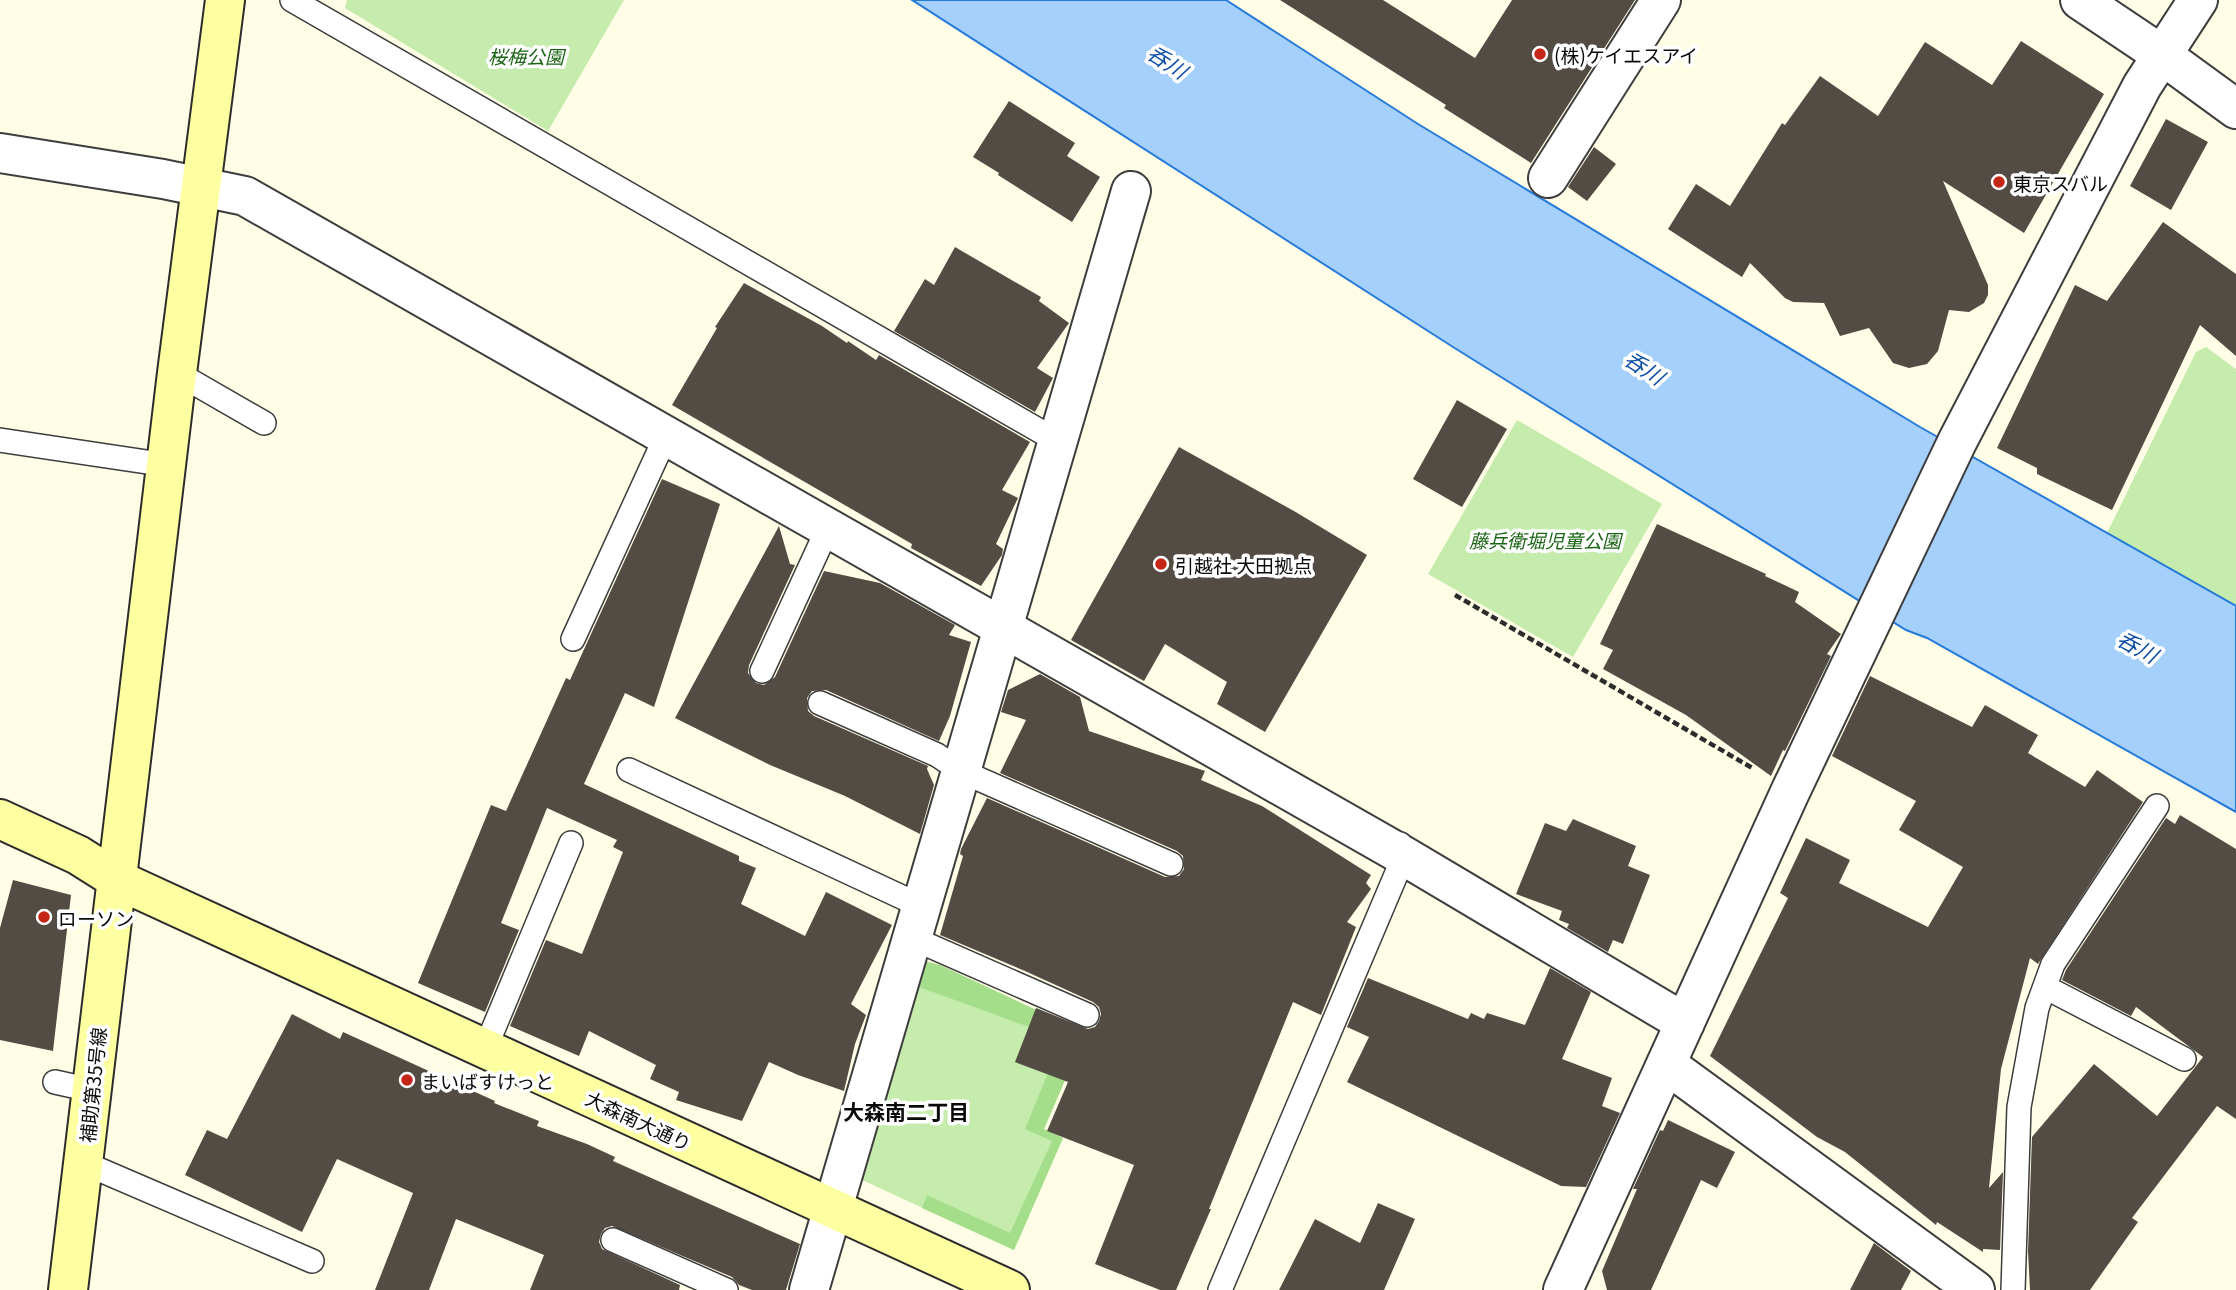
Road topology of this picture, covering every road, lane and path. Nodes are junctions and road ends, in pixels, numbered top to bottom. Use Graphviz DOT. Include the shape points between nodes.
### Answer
graph roads {
  1 [pos="225,0"];
  2 [pos="292,0"];
  3 [pos="1661,0"];
  4 [pos="2080,0"];
  5 [pos="2198,0"];
  6 [pos="2162,55"];
  7 [pos="2236,109"];
  8 [pos="0,153"];
  9 [pos="1548,178"];
  10 [pos="200,186"];
  11 [pos="1131,191"];
  12 [pos="177,373"];
  13 [pos="264,423"];
  14 [pos="666,436"];
  15 [pos="0,440"];
  16 [pos="1059,442"];
  17 [pos="167,465"];
  18 [pos="828,528"];
  19 [pos="1455,595"];
  20 [pos="1003,628"];
  21 [pos="573,639"];
  22 [pos="762,671"];
  23 [pos="820,703"];
  24 [pos="629,770"];
  25 [pos="961,771"];
  26 [pos="1791,790"];
  27 [pos="2157,806"];
  28 [pos="0,819"];
  29 [pos="571,843"];
  30 [pos="1400,843"];
  31 [pos="1171,864"];
  32 [pos="117,879"];
  33 [pos="916,922"];
  34 [pos="2045,986"];
  35 [pos="1087,1015"];
  36 [pos="1685,1023"];
  37 [pos="485,1049"];
  38 [pos="2184,1059"];
  39 [pos="1666,1064"];
  40 [pos="84,1163"];
  41 [pos="833,1210"];
  42 [pos="613,1240"];
  43 [pos="312,1261"];
  44 [pos="68,1290"];
  45 [pos="726,1290"];
  46 [pos="810,1290"];
  47 [pos="1010,1290"];
  48 [pos="1220,1290"];
  49 [pos="1563,1290"];
  50 [pos="1975,1290"];
  51 [pos="2013,1290"];
  1 -- 10 [label="street, 補助第35号線"];
  2 -- 16 [label="lane"];
  3 -- 9 [label="street"];
  4 -- 6 [label="street"];
  5 -- 6 [label="street"];
  6 -- 7 [label="street"];
  6 -- 26 [label="street" via="1957,442"];
  8 -- 10 [label="street"];
  10 -- 12 [label="street, 補助第35号線"];
  10 -- 14 [label="street" via="245,196 279,214"];
  11 -- 16 [label="street"];
  12 -- 13 [label="lane"];
  12 -- 17 [label="street, 補助第35号線"];
  14 -- 18 [label="street"];
  14 -- 21 [label="lane"];
  15 -- 17 [label="lane"];
  16 -- 20 [label="street"];
  17 -- 32 [label="street, 補助第35号線"];
  18 -- 20 [label="street"];
  18 -- 22 [label="lane"];
  19 -- 26 [label="path"];
  20 -- 25 [label="street"];
  20 -- 30 [label="street"];
  23 -- 25 [label="lane" via="937,755"];
  24 -- 33 [label="lane"];
  25 -- 31 [label="lane"];
  25 -- 33 [label="street"];
  26 -- 36 [label="street"];
  27 -- 34 [label="lane" via="2053,964"];
  28 -- 32 [label="street, 大森南大通り" via="78,855"];
  29 -- 37 [label="lane"];
  30 -- 36 [label="street"];
  30 -- 48 [label="lane"];
  32 -- 37 [label="street, 大森南大通り"];
  32 -- 40 [label="street, 補助第35号線" via="73,1086"];
  33 -- 35 [label="lane"];
  33 -- 41 [label="street"];
  34 -- 38 [label="lane"];
  34 -- 51 [label="lane" via="2019,1107"];
  36 -- 39 [label="street"];
  37 -- 41 [label="street, 大森南大通り"];
  39 -- 49 [label="street"];
  39 -- 50 [label="street"];
  40 -- 43 [label="lane"];
  40 -- 44 [label="street, 補助第35号線"];
  41 -- 46 [label="street"];
  41 -- 47 [label="street, 大森南大通り"];
  42 -- 45 [label="lane"];
}
